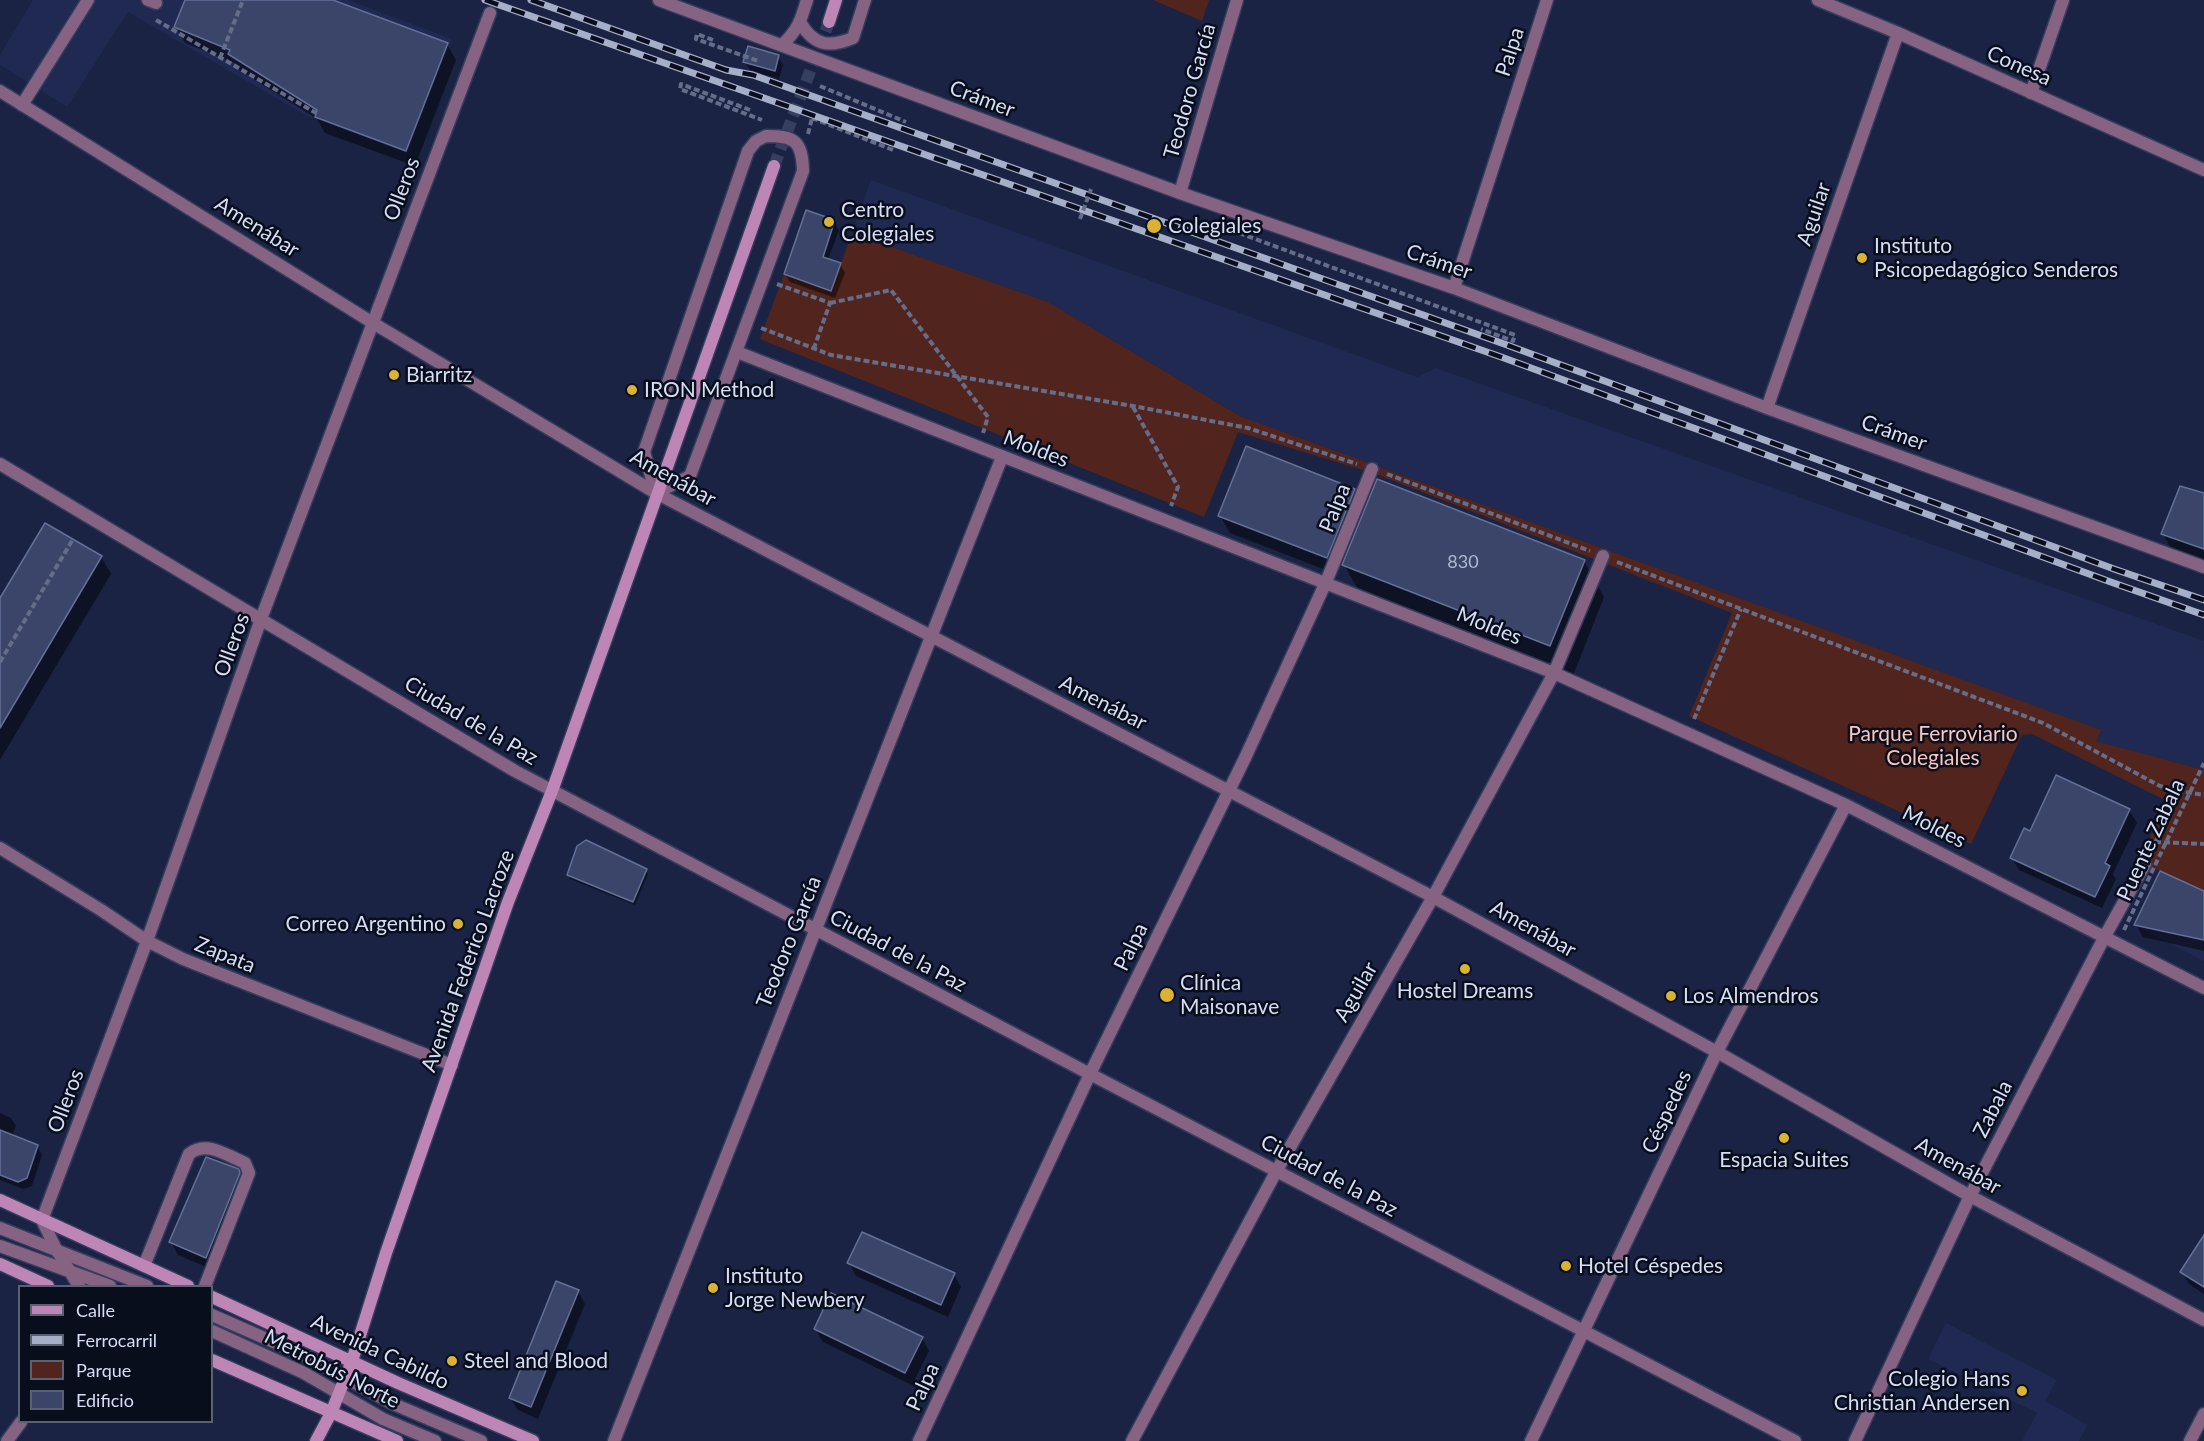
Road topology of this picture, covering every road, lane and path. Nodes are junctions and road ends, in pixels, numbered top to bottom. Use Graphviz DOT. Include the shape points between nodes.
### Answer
graph roads {
  1 [pos="88,0"];
  2 [pos="243,0"];
  3 [pos="659,0"];
  4 [pos="807,0"];
  5 [pos="836,0"];
  6 [pos="865,0"];
  7 [pos="1237,0"];
  8 [pos="1547,0"];
  9 [pos="1818,0"];
  10 [pos="2062,0"];
  11 [pos="152,2"];
  12 [pos="490,13"];
  13 [pos="800,22"];
  14 [pos="829,22"];
  15 [pos="1898,33"];
  16 [pos="697,34"];
  17 [pos="782,45"];
  18 [pos="220,58"];
  19 [pos="758,61"];
  20 [pos="820,88"];
  21 [pos="0,91"];
  22 [pos="2031,93"];
  23 [pos="22,105"];
  24 [pos="750,110"];
  25 [pos="316,114"];
  26 [pos="750,116"];
  27 [pos="812,117"];
  28 [pos="906,122"];
  29 [pos="893,150"];
  30 [pos="774,166"];
  31 [pos="2204,170"];
  32 [pos="1091,189"];
  33 [pos="1180,193"];
  34 [pos="1080,219"];
  35 [pos="764,280"];
  36 [pos="1454,288"];
  37 [pos="830,303"];
  38 [pos="373,323"];
  39 [pos="748,323"];
  40 [pos="1481,329"];
  41 [pos="1515,335"];
  42 [pos="814,348"];
  43 [pos="737,352"];
  44 [pos="958,377"];
  45 [pos="1133,406"];
  46 [pos="1767,408"];
  47 [pos="978,448"];
  48 [pos="1002,457"];
  49 [pos="0,464"];
  50 [pos="1372,468"];
  51 [pos="656,493"];
  52 [pos="1166,520"];
  53 [pos="73,539"];
  54 [pos="1603,556"];
  55 [pos="2204,567"];
  56 [pos="1326,582"];
  57 [pos="1741,609"];
  58 [pos="261,619"];
  59 [pos="932,636"];
  60 [pos="0,662"];
  61 [pos="1554,673"];
  62 [pos="1688,733"];
  63 [pos="2204,762"];
  64 [pos="1229,790"];
  65 [pos="552,791"];
  66 [pos="2179,791"];
  67 [pos="2204,795"];
  68 [pos="1846,805"];
  69 [pos="2155,842"];
  70 [pos="2204,844"];
  71 [pos="0,848"];
  72 [pos="2145,864"];
  73 [pos="1433,897"];
  74 [pos="815,929"];
  75 [pos="2124,930"];
  76 [pos="2105,936"];
  77 [pos="147,941"];
  78 [pos="2204,988"];
  79 [pos="1717,1052"];
  80 [pos="452,1065"];
  81 [pos="1090,1074"];
  82 [pos="1277,1170"];
  83 [pos="1970,1196"];
  84 [pos="0,1200"];
  85 [pos="42,1220"];
  86 [pos="0,1228"];
  87 [pos="0,1246"];
  88 [pos="56,1249"];
  89 [pos="0,1264"];
  90 [pos="144,1266"];
  91 [pos="71,1272"];
  92 [pos="44,1285"];
  93 [pos="78,1285"];
  94 [pos="105,1285"];
  95 [pos="142,1285"];
  96 [pos="184,1285"];
  97 [pos="206,1285"];
  98 [pos="213,1297"];
  99 [pos="213,1315"];
  100 [pos="2204,1320"];
  101 [pos="213,1331"];
  102 [pos="1584,1331"];
  103 [pos="213,1360"];
  104 [pos="352,1361"];
  105 [pos="345,1377"];
  106 [pos="339,1393"];
  107 [pos="331,1413"];
  108 [pos="2204,1414"];
  109 [pos="20,1423"];
  110 [pos="7,1441"];
  111 [pos="316,1441"];
  112 [pos="397,1441"];
  113 [pos="435,1441"];
  114 [pos="481,1441"];
  115 [pos="533,1441"];
  116 [pos="614,1441"];
  117 [pos="919,1441"];
  118 [pos="1132,1441"];
  119 [pos="1531,1441"];
  120 [pos="1795,1441"];
  121 [pos="1855,1441"];
  122 [pos="2190,1441"];
  1 -- 23 [label="street"];
  2 -- 18 [label="path"];
  3 -- 17 [label="street, Crámer"];
  4 -- 13 [label="street"];
  5 -- 14 [label="main road"];
  6 -- 13 [label="street" via="853,38 844,42 820,43"];
  7 -- 33 [label="street, Teodoro García"];
  8 -- 36 [label="street, Palpa"];
  9 -- 15 [label="street, Conesa"];
  10 -- 22 [label="street"];
  11 -- 18 [label="path" via="152,18"];
  12 -- 38 [label="street, Olleros"];
  13 -- 17 [label="street"];
  15 -- 22 [label="street, Conesa"];
  15 -- 46 [label="street, Aguilar"];
  16 -- 19 [label="path" via="696,39"];
  17 -- 33 [label="street, Crámer"];
  18 -- 25 [label="path"];
  20 -- 28 [label="path"];
  21 -- 23 [label="street, Amenábar"];
  22 -- 31 [label="street, Conesa"];
  23 -- 38 [label="street, Amenábar"];
  24 -- 26 [label="path" via="681,84 680,89"];
  27 -- 29 [label="path"];
  30 -- 51 [label="main road, Avenida Federico Lacroze"];
  32 -- 34 [label="path, bridge"];
  33 -- 36 [label="street, Crámer"];
  35 -- 37 [label="path"];
  35 -- 39 [label="street"];
  35 -- 51 [label="street" via="802,171 799,146 780,136 756,141 744,162 644,453"];
  36 -- 46 [label="street, Crámer"];
  37 -- 42 [label="path"];
  37 -- 44 [label="path" via="891,290"];
  38 -- 51 [label="street, Amenábar"];
  38 -- 58 [label="street, Olleros"];
  39 -- 42 [label="path"];
  39 -- 43 [label="street"];
  40 -- 41 [label="path" via="1513,341"];
  42 -- 44 [label="path" via="831,355"];
  43 -- 47 [label="street, Moldes"];
  43 -- 51 [label="street" via="690,476"];
  44 -- 45 [label="path"];
  44 -- 47 [label="path" via="988,417"];
  45 -- 50 [label="path" via="1248,428"];
  45 -- 52 [label="path" via="1178,487"];
  46 -- 55 [label="street, Crámer"];
  47 -- 48 [label="street, Moldes"];
  48 -- 52 [label="street, Moldes"];
  48 -- 59 [label="street, Teodoro García"];
  49 -- 58 [label="street, Ciudad de la Paz"];
  50 -- 54 [label="path"];
  50 -- 56 [label="street, Palpa"];
  51 -- 59 [label="street, Amenábar"];
  51 -- 65 [label="main road, Avenida Federico Lacroze"];
  52 -- 56 [label="street, Moldes"];
  53 -- 60 [label="path"];
  54 -- 57 [label="path"];
  54 -- 61 [label="street, Aguilar"];
  56 -- 61 [label="street, Moldes"];
  56 -- 64 [label="street, Palpa"];
  57 -- 62 [label="path"];
  57 -- 66 [label="path" via="2043,723 2160,786"];
  58 -- 65 [label="street, Ciudad de la Paz"];
  58 -- 77 [label="street, Olleros"];
  59 -- 64 [label="street, Amenábar"];
  59 -- 74 [label="street, Teodoro García"];
  61 -- 62 [label="street, Moldes"];
  61 -- 73 [label="street, Aguilar"];
  62 -- 68 [label="street, Moldes"];
  63 -- 75 [label="path, Puente Zabala, bridge"];
  64 -- 73 [label="street, Amenábar"];
  64 -- 81 [label="street, Palpa"];
  65 -- 74 [label="street, Ciudad de la Paz"];
  65 -- 80 [label="main road, Avenida Federico Lacroze" via="508,902"];
  66 -- 67 [label="path"];
  66 -- 69 [label="path"];
  68 -- 76 [label="street, Moldes"];
  68 -- 79 [label="street, Céspedes"];
  69 -- 70 [label="path"];
  69 -- 72 [label="path"];
  71 -- 77 [label="street, Zapata"];
  72 -- 76 [label="street, Zabala"];
  73 -- 79 [label="street, Amenábar"];
  73 -- 82 [label="street, Aguilar"];
  74 -- 81 [label="street, Ciudad de la Paz"];
  74 -- 116 [label="street, Teodoro García"];
  76 -- 78 [label="street, Moldes"];
  76 -- 83 [label="street, Zabala"];
  77 -- 80 [label="street, Zapata" via="183,959"];
  77 -- 85 [label="street, Olleros"];
  79 -- 83 [label="street, Amenábar"];
  79 -- 102 [label="street, Céspedes"];
  80 -- 104 [label="main road, Avenida Federico Lacroze"];
  81 -- 82 [label="street, Ciudad de la Paz"];
  81 -- 117 [label="street, Palpa"];
  82 -- 102 [label="street, Ciudad de la Paz"];
  82 -- 118 [label="street, Aguilar"];
  83 -- 100 [label="street, Amenábar"];
  83 -- 121 [label="street, Zabala"];
  84 -- 85 [label="main road"];
  85 -- 88 [label="street"];
  85 -- 90 [label="main road"];
  86 -- 88 [label="street"];
  87 -- 91 [label="street"];
  88 -- 91 [label="street"];
  88 -- 95 [label="street"];
  89 -- 92 [label="main road"];
  90 -- 96 [label="main road"];
  90 -- 97 [label="street" via="189,1154 205,1146 245,1163 249,1173"];
  91 -- 93 [label="street"];
  91 -- 94 [label="street"];
  98 -- 104 [label="main road, Avenida Cabildo"];
  99 -- 105 [label="street, Metrobús Norte"];
  101 -- 106 [label="street, Metrobús Norte"];
  102 -- 119 [label="street, Céspedes"];
  102 -- 120 [label="street, Ciudad de la Paz"];
  103 -- 107 [label="main road"];
  104 -- 105 [label="main road, Avenida Federico Lacroze"];
  104 -- 115 [label="main road, Avenida Cabildo"];
  105 -- 106 [label="main road, Avenida Federico Lacroze"];
  105 -- 114 [label="street, Metrobús Norte" via="391,1402"];
  106 -- 107 [label="main road, Avenida Federico Lacroze"];
  106 -- 113 [label="street, Metrobús Norte" via="383,1419"];
  107 -- 111 [label="main road, Avenida Federico Lacroze"];
  107 -- 112 [label="main road"];
  108 -- 122 [label="street"];
  109 -- 110 [label="street"];
}
